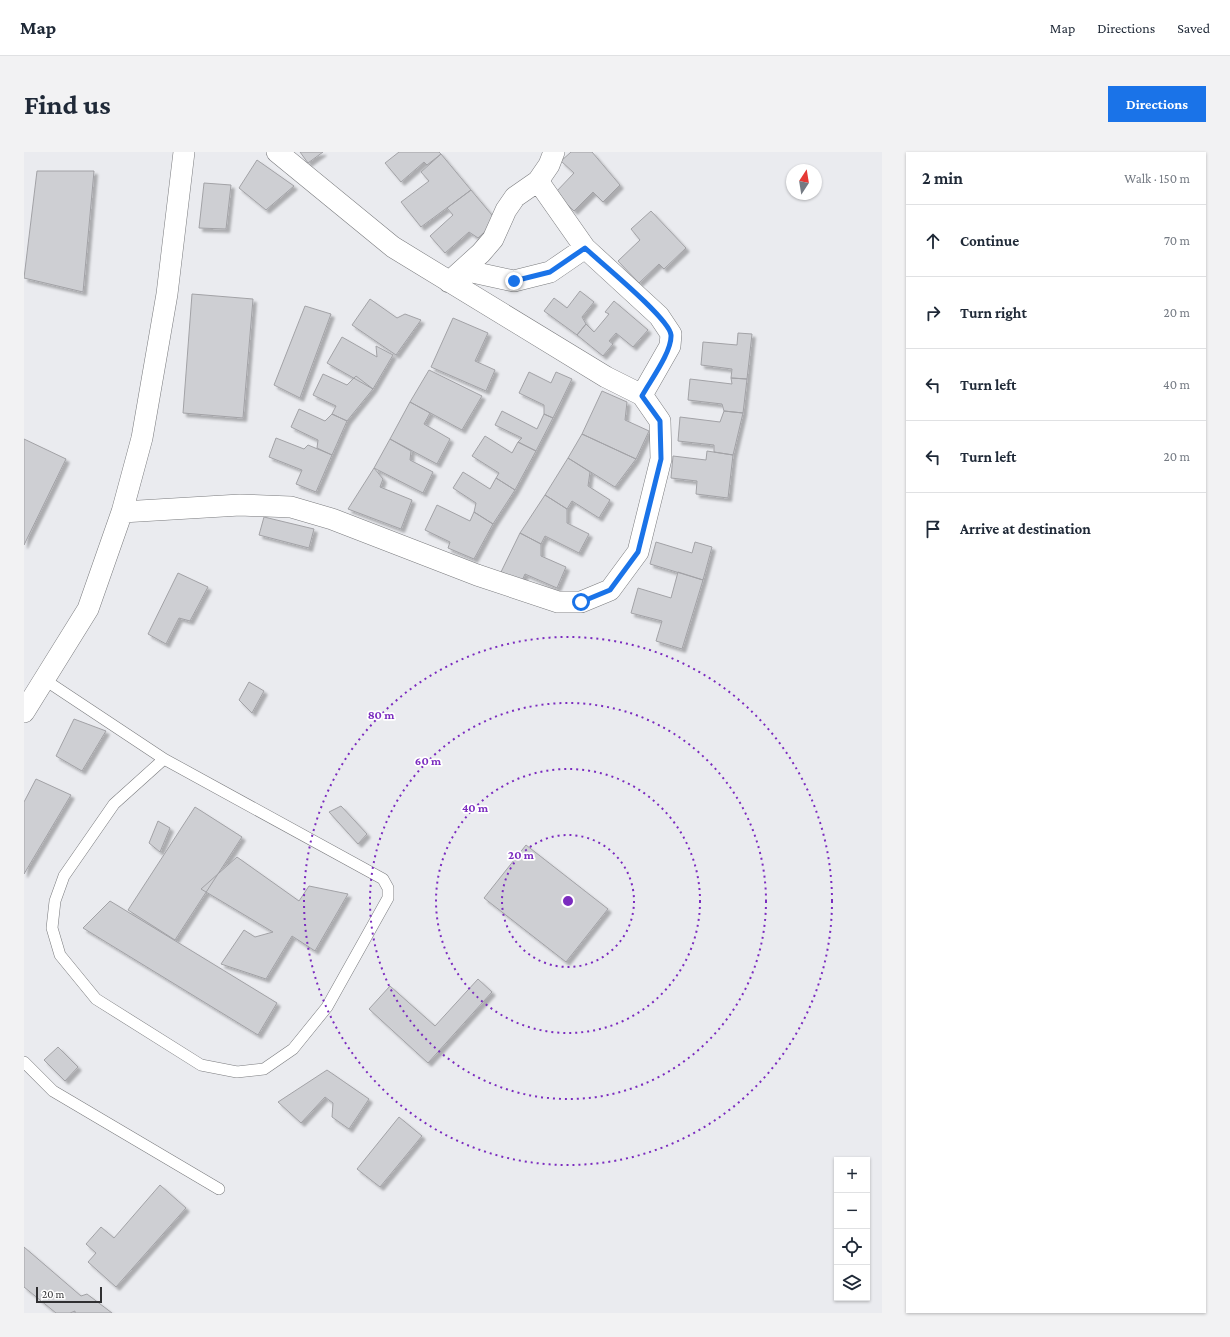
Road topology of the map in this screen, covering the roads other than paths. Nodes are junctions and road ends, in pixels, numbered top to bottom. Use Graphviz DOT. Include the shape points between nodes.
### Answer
graph roads {
  1 [pos="184,152"];
  2 [pos="277,152"];
  3 [pos="554,152"];
  4 [pos="538,181"];
  5 [pos="585,248"];
  6 [pos="456,276"];
  7 [pos="642,396"];
  8 [pos="122,512"];
  9 [pos="45,680"];
  10 [pos="24,712"];
  11 [pos="164,759"];
  12 [pos="26,1068"];
  13 [pos="219,1189"];
  1 -- 8 [label="street" via="166,294 142,438"];
  2 -- 6 [label="street" via="393,247"];
  3 -- 4 [label="street"];
  4 -- 5 [label="street"];
  4 -- 6 [label="street" via="516,198 506,210 493,239"];
  5 -- 6 [label="street" via="550,272 514,281"];
  5 -- 7 [label="street" via="660,316 671,334 670,346"];
  6 -- 7 [label="street" via="606,377"];
  7 -- 8 [label="street" via="660,421 661,459 638,552 610,590 581,602 558,602 477,575 332,519 291,507 240,505"];
  8 -- 9 [label="street" via="88,608"];
  9 -- 10 [label="street"];
  9 -- 11 [label="lane"];
  11 -- 11 [label="lane" via="383,879 388,888 388,898 327,1007 293,1050 264,1069 237,1072 201,1065 96,999 60,955 52,928 55,901 64,876 114,804"];
  12 -- 13 [label="lane" via="53,1092"];
}
